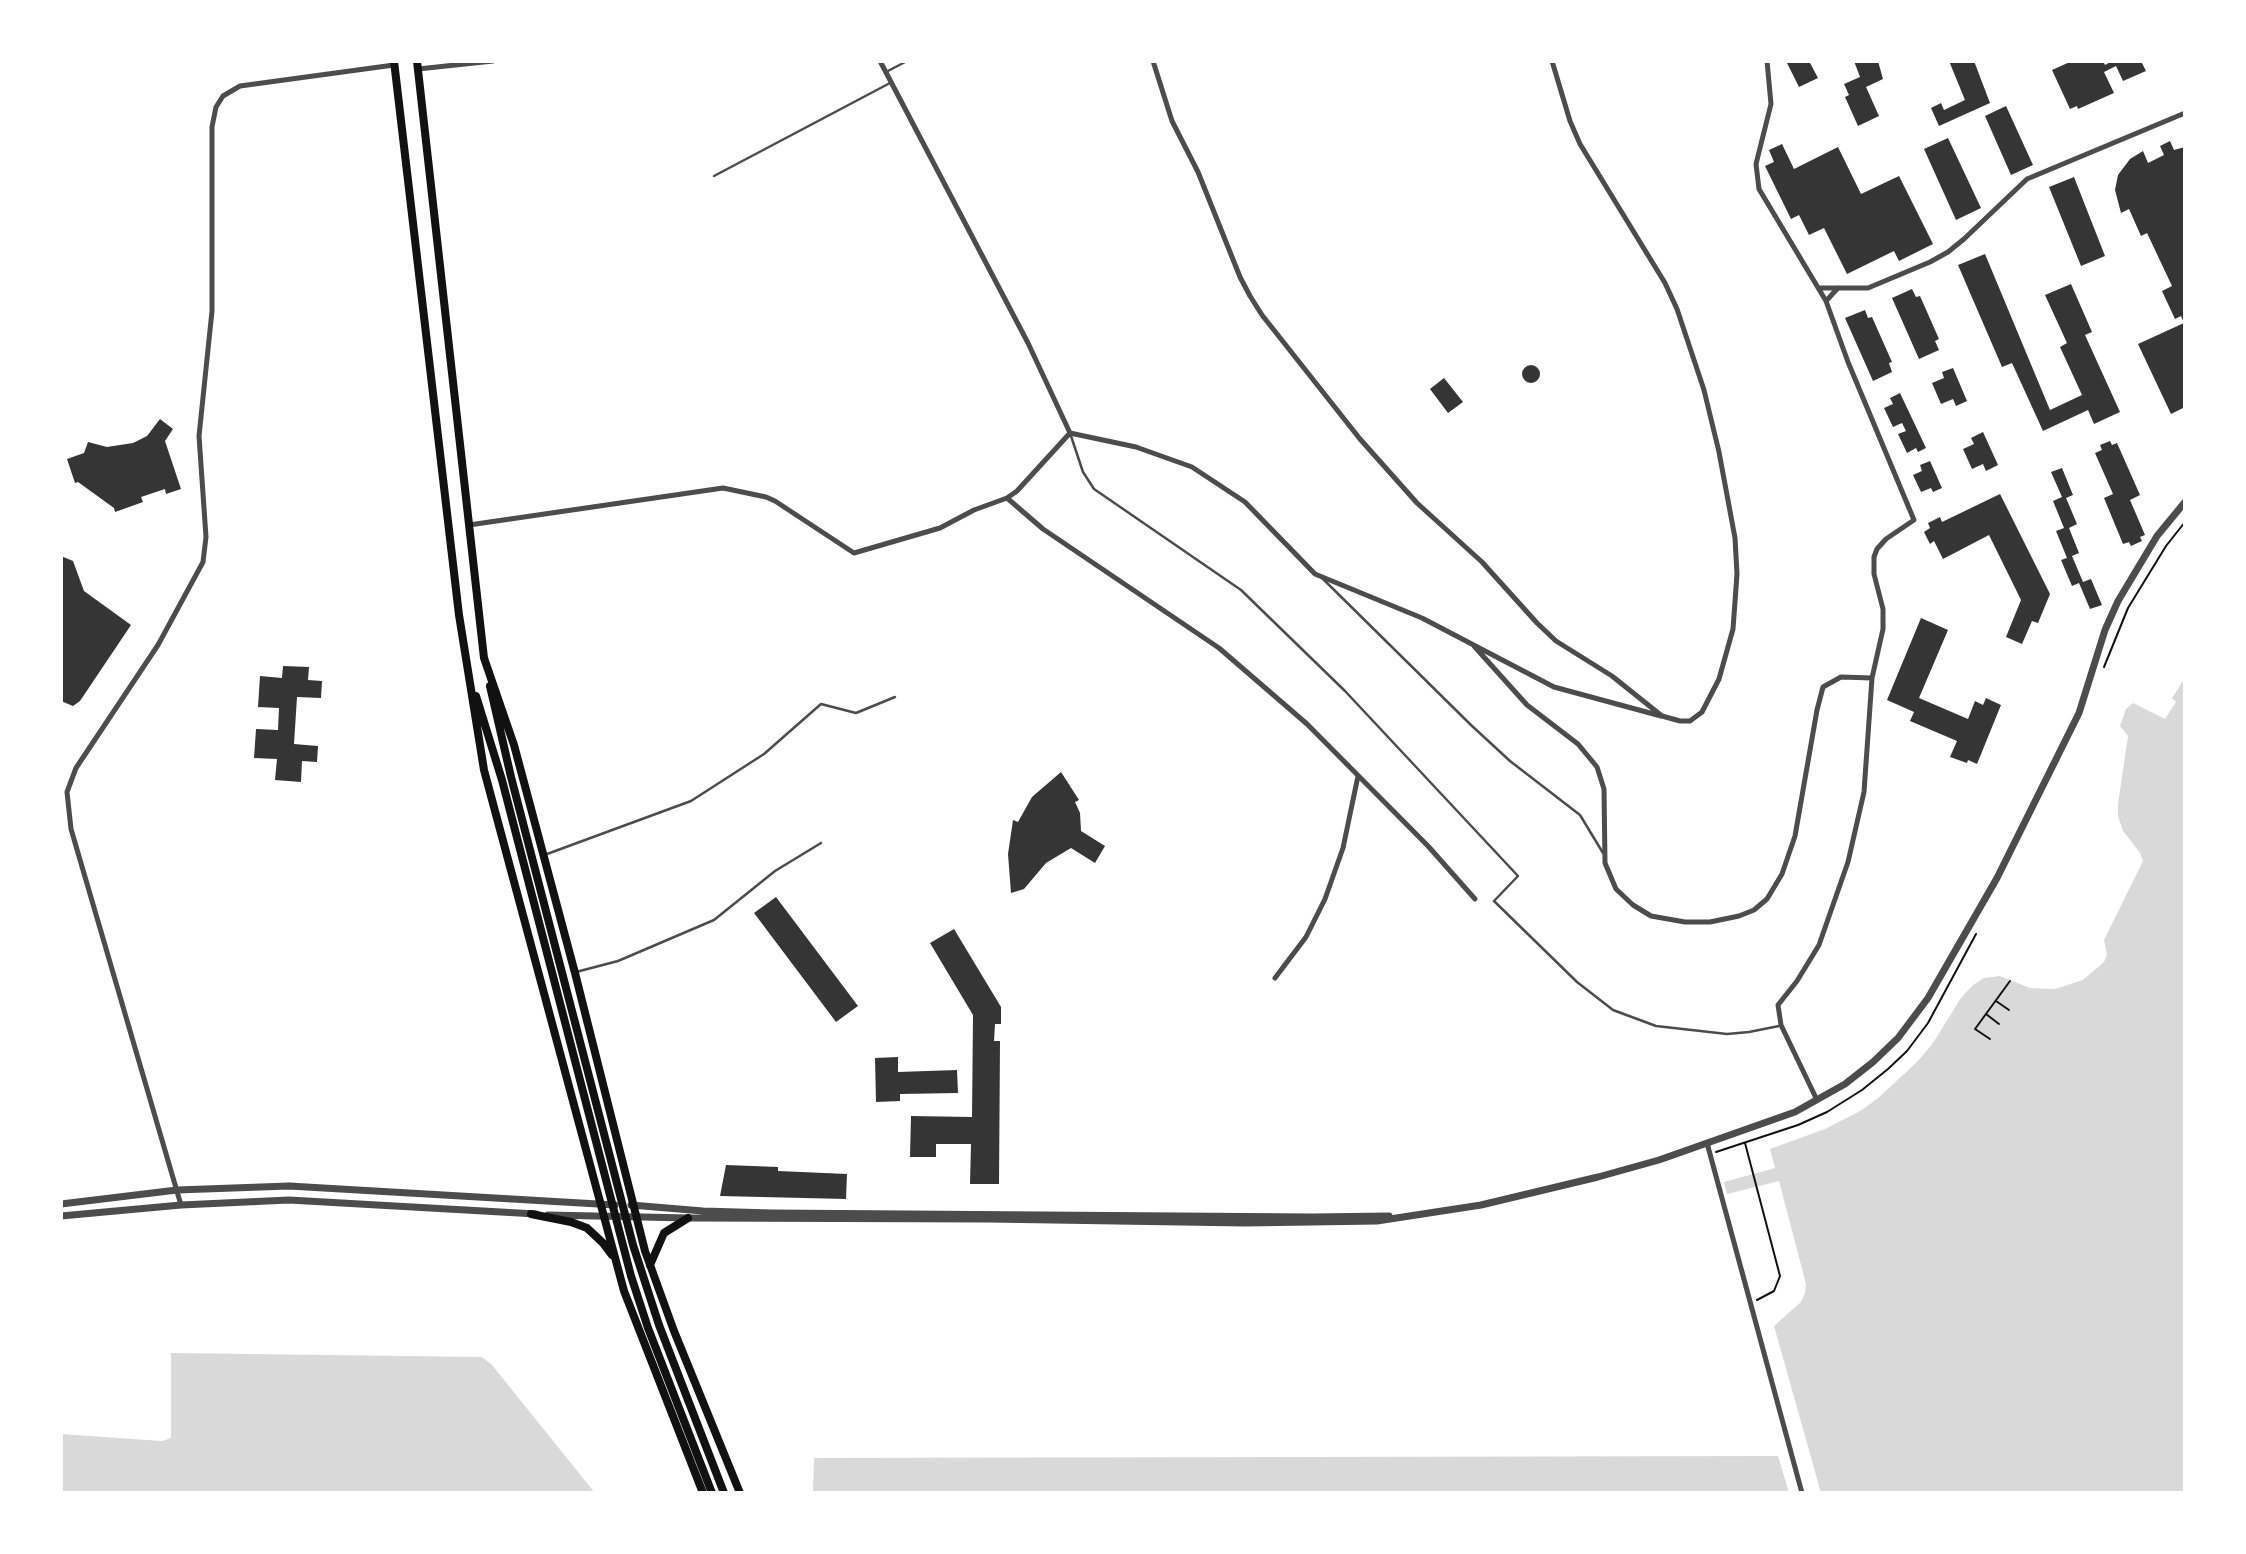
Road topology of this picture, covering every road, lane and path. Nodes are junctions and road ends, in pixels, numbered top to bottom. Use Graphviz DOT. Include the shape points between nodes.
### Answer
graph roads {
  1 [pos="493,61"];
  2 [pos="880,61"];
  3 [pos="907,61"];
  4 [pos="1153,61"];
  5 [pos="1552,61"];
  6 [pos="1767,61"];
  7 [pos="394,63"];
  8 [pos="418,65"];
  9 [pos="886,72"];
  10 [pos="891,82"];
  11 [pos="2185,114"];
  12 [pos="714,176"];
  13 [pos="1819,288"];
  14 [pos="1838,289"];
  15 [pos="1826,302"];
  16 [pos="1070,433"];
  17 [pos="1007,498"];
  18 [pos="2185,502"];
  19 [pos="2185,522"];
  20 [pos="469,525"];
  21 [pos="1321,577"];
  22 [pos="1474,646"];
  23 [pos="485,658"];
  24 [pos="2103,669"];
  25 [pos="468,670"];
  26 [pos="1872,678"];
  27 [pos="894,697"];
  28 [pos="1662,716"];
  29 [pos="1359,776"];
  30 [pos="507,779"];
  31 [pos="64,796"];
  32 [pos="821,843"];
  33 [pos="1603,853"];
  34 [pos="544,855"];
  35 [pos="1475,899"];
  36 [pos="1977,932"];
  37 [pos="575,972"];
  38 [pos="1275,978"];
  39 [pos="2010,981"];
  40 [pos="1996,1000"];
  41 [pos="2009,1010"];
  42 [pos="1986,1014"];
  43 [pos="586,1015"];
  44 [pos="552,1023"];
  45 [pos="1999,1024"];
  46 [pos="1781,1026"];
  47 [pos="1990,1039"];
  48 [pos="1817,1101"];
  49 [pos="1707,1143"];
  50 [pos="1745,1143"];
  51 [pos="1709,1154"];
  52 [pos="177,1189"];
  53 [pos="602,1204"];
  54 [pos="61,1205"];
  55 [pos="181,1205"];
  56 [pos="633,1206"];
  57 [pos="531,1214"];
  58 [pos="61,1216"];
  59 [pos="1404,1216"];
  60 [pos="606,1217"];
  61 [pos="636,1217"];
  62 [pos="688,1218"];
  63 [pos="616,1260"];
  64 [pos="650,1265"];
  65 [pos="1750,1304"];
  66 [pos="703,1493"];
  67 [pos="712,1493"];
  68 [pos="724,1493"];
  69 [pos="740,1493"];
  70 [pos="1802,1493"];
  1 -- 8 [label="street"];
  2 -- 9 [label="street"];
  3 -- 9 [label="lane"];
  4 -- 28 [label="street" via="1172,121 1240,277 1270,325 1417,503 1482,562 1556,641 1612,676"];
  5 -- 28 [label="street" via="1580,144 1677,309 1704,390 1731,516 1737,559 1728,654 1699,715 1690,721"];
  6 -- 13 [label="street" via="1771,104 1756,164 1759,189"];
  7 -- 25 [label="main road"];
  7 -- 31 [label="street" via="246,85 229,91 218,103 212,127 212,311 199,436 206,537 203,562 158,645 76,768"];
  8 -- 20 [label="main road"];
  9 -- 10 [label="street"];
  10 -- 12 [label="lane"];
  10 -- 16 [label="street"];
  11 -- 14 [label="street" via="2026,179 1964,239 1930,262 1874,287"];
  13 -- 14 [label="street"];
  13 -- 15 [label="street"];
  14 -- 15 [label="street"];
  15 -- 26 [label="street" via="1914,520 1881,544 1874,557 1884,618"];
  16 -- 17 [label="street"];
  16 -- 21 [label="street" via="1136,447 1192,467 1245,502"];
  16 -- 46 [label="lane" via="1094,489 1241,590 1345,691 1518,876 1494,901 1577,982 1614,1010 1656,1026 1727,1034"];
  17 -- 20 [label="street" via="940,528 854,553 775,501 723,488"];
  17 -- 29 [label="street" via="1043,529 1219,648"];
  18 -- 48 [label="street" via="2157,536 2118,601 2079,713 1997,878 1928,998 1885,1051 1861,1073"];
  19 -- 24 [label="path" via="2128,608"];
  20 -- 23 [label="main road"];
  21 -- 22 [label="street" via="1422,618"];
  21 -- 33 [label="lane" via="1510,761 1580,815"];
  22 -- 28 [label="street" via="1554,687"];
  22 -- 33 [label="street" via="1527,705 1578,744 1597,767 1604,789"];
  23 -- 30 [label="main road"];
  23 -- 34 [label="main road"];
  25 -- 30 [label="main road"];
  25 -- 44 [label="main road" via="484,770"];
  26 -- 33 [label="street" via="1841,677 1823,687 1795,836 1774,890 1754,910 1703,922 1651,916 1616,889"];
  26 -- 46 [label="street" via="1864,792 1848,862 1819,945 1778,1005"];
  27 -- 34 [label="lane" via="856,713 821,704 764,754 691,801"];
  29 -- 35 [label="street"];
  29 -- 38 [label="street" via="1343,848 1325,899 1306,937"];
  30 -- 67 [label="main road" via="631,1276"];
  30 -- 68 [label="main road" via="633,1245"];
  31 -- 52 [label="street"];
  32 -- 37 [label="lane" via="775,871 714,920 618,961"];
  34 -- 37 [label="main road"];
  36 -- 50 [label="path" via="1928,1023 1888,1069 1827,1112"];
  37 -- 43 [label="main road"];
  39 -- 40 [label="path"];
  40 -- 41 [label="path"];
  40 -- 42 [label="path"];
  42 -- 45 [label="path"];
  42 -- 47 [label="path" via="1975,1029"];
  43 -- 44 [label="main road"];
  43 -- 56 [label="main road"];
  44 -- 53 [label="main road"];
  46 -- 48 [label="street"];
  48 -- 49 [label="street"];
  49 -- 51 [label="street"];
  49 -- 59 [label="street" via="1527,1195"];
  50 -- 51 [label="path"];
  50 -- 65 [label="path" via="1780,1276 1774,1291"];
  51 -- 65 [label="street"];
  52 -- 53 [label="street" via="318,1186"];
  52 -- 54 [label="street"];
  52 -- 55 [label="street"];
  53 -- 56 [label="street"];
  53 -- 60 [label="main road"];
  55 -- 57 [label="street" via="320,1200"];
  55 -- 58 [label="street"];
  56 -- 59 [label="street" via="772,1213"];
  56 -- 61 [label="main road"];
  57 -- 60 [label="street"];
  57 -- 63 [label="main road" via="587,1228"];
  59 -- 62 [label="street" via="1377,1222 1309,1224"];
  60 -- 61 [label="street"];
  60 -- 63 [label="main road"];
  61 -- 62 [label="street"];
  61 -- 64 [label="main road"];
  62 -- 64 [label="main road" via="664,1233"];
  63 -- 66 [label="main road"];
  64 -- 69 [label="main road"];
  65 -- 70 [label="street"];
}
